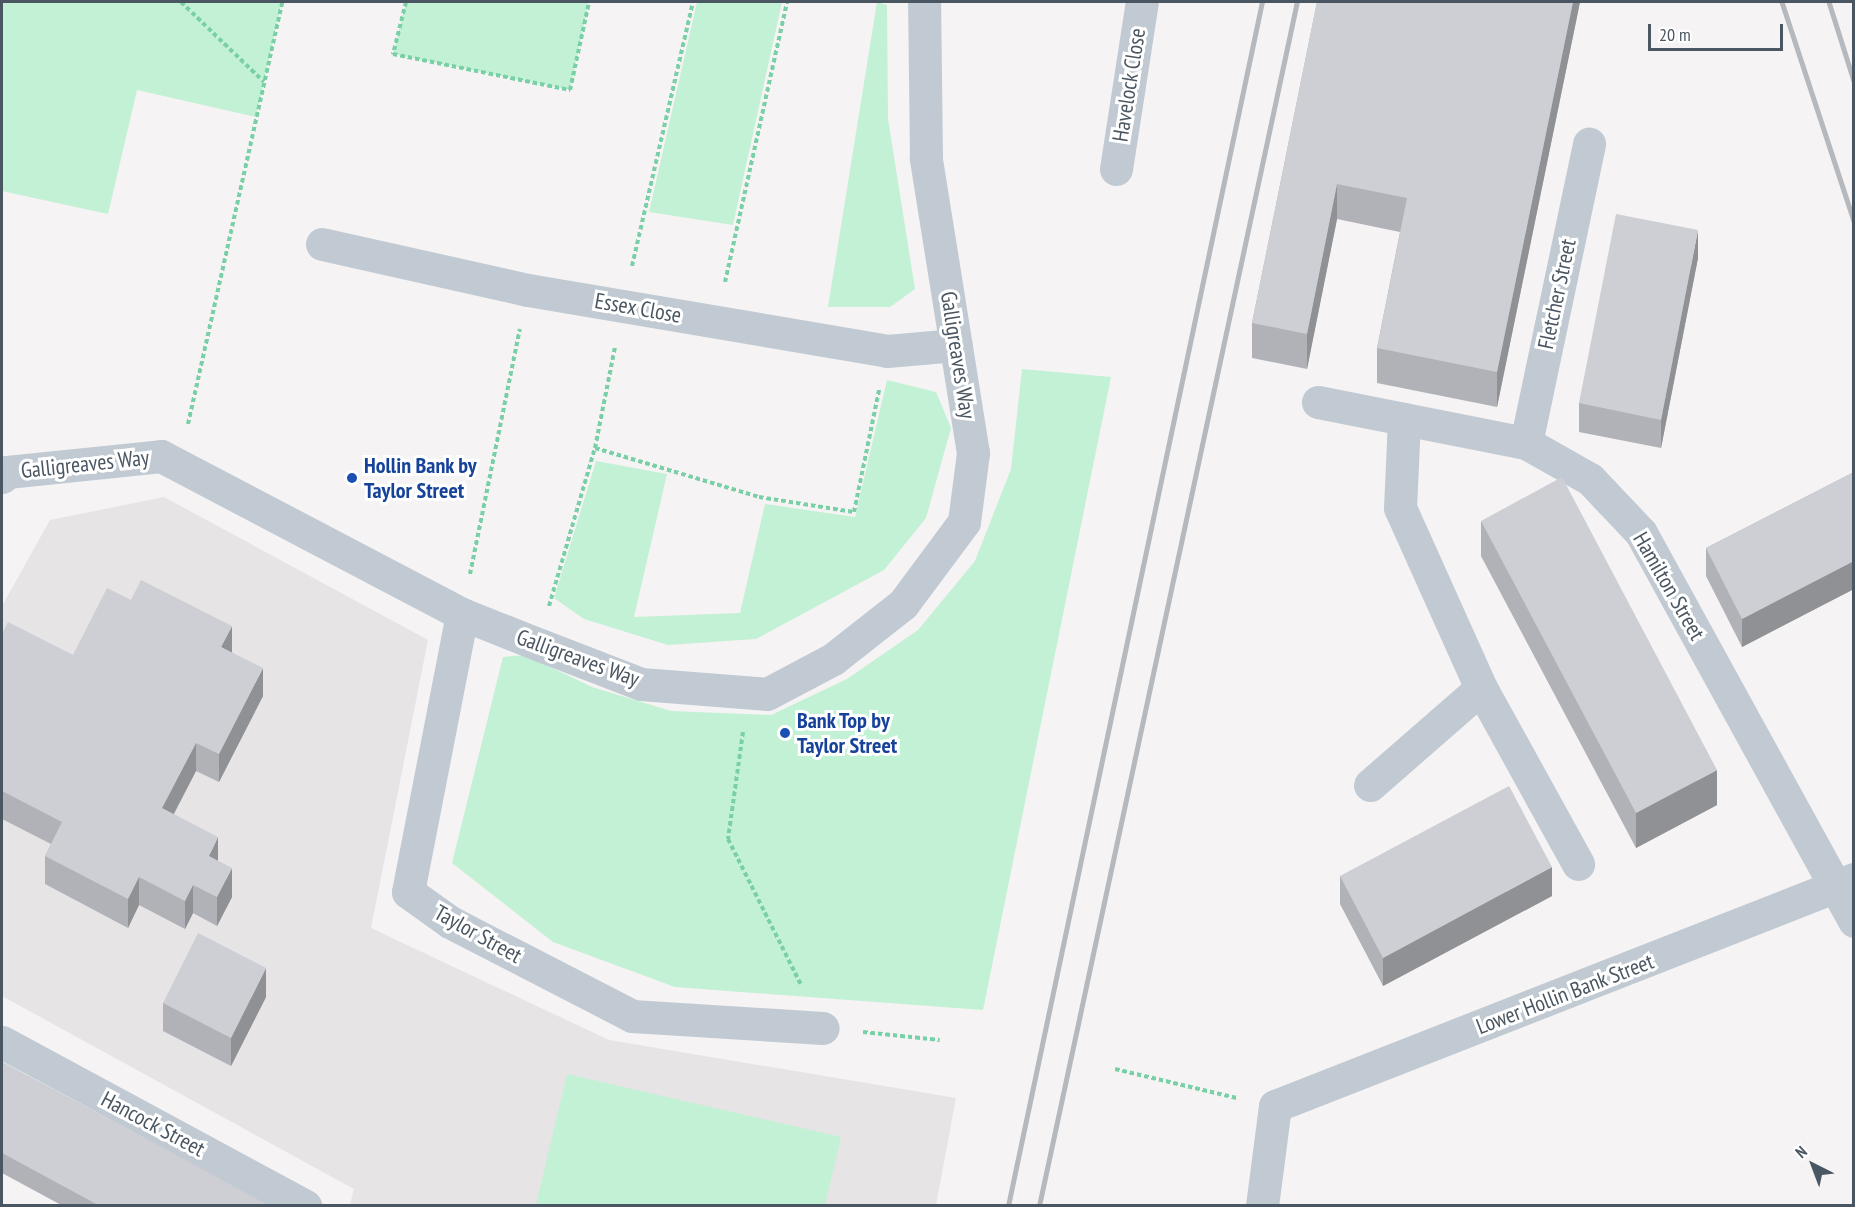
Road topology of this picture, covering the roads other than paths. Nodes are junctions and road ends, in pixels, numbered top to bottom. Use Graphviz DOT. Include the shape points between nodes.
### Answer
graph roads {
  1 [pos="924,2"];
  2 [pos="1142,2"];
  3 [pos="1588,144"];
  4 [pos="1116,169"];
  5 [pos="322,244"];
  6 [pos="956,345"];
  7 [pos="1318,402"];
  8 [pos="1404,419"];
  9 [pos="1526,443"];
  10 [pos="2,477"];
  11 [pos="462,614"];
  12 [pos="1481,688"];
  13 [pos="1370,785"];
  14 [pos="1578,864"];
  15 [pos="1846,883"];
  16 [pos="1854,921"];
  17 [pos="823,1028"];
  18 [pos="2,1042"];
  19 [pos="305,1206"];
  20 [pos="1262,1206"];
  1 -- 6 [label="street, Galligreaves Way" via="926,158"];
  2 -- 4 [label="street, Havelock Close"];
  3 -- 9 [label="street, Fletcher Street"];
  5 -- 6 [label="street, Essex Close" via="528,290 887,351"];
  6 -- 11 [label="street, Galligreaves Way" via="973,453 964,522 903,604 833,659 767,694 642,684"];
  7 -- 8 [label="street, Hamilton Street"];
  8 -- 9 [label="street, Hamilton Street"];
  8 -- 12 [label="street" via="1400,508"];
  9 -- 15 [label="street, Hamilton Street" via="1590,479 1641,532"];
  10 -- 11 [label="street, Galligreaves Way" via="7,472 161,456"];
  11 -- 17 [label="street, Taylor Street" via="408,892 450,922 632,1016"];
  12 -- 13 [label="street"];
  12 -- 14 [label="street"];
  15 -- 16 [label="street, Hamilton Street"];
  15 -- 20 [label="street, Lower Hollin Bank Street" via="1275,1106"];
  18 -- 19 [label="street, Hancock Street"];
}
